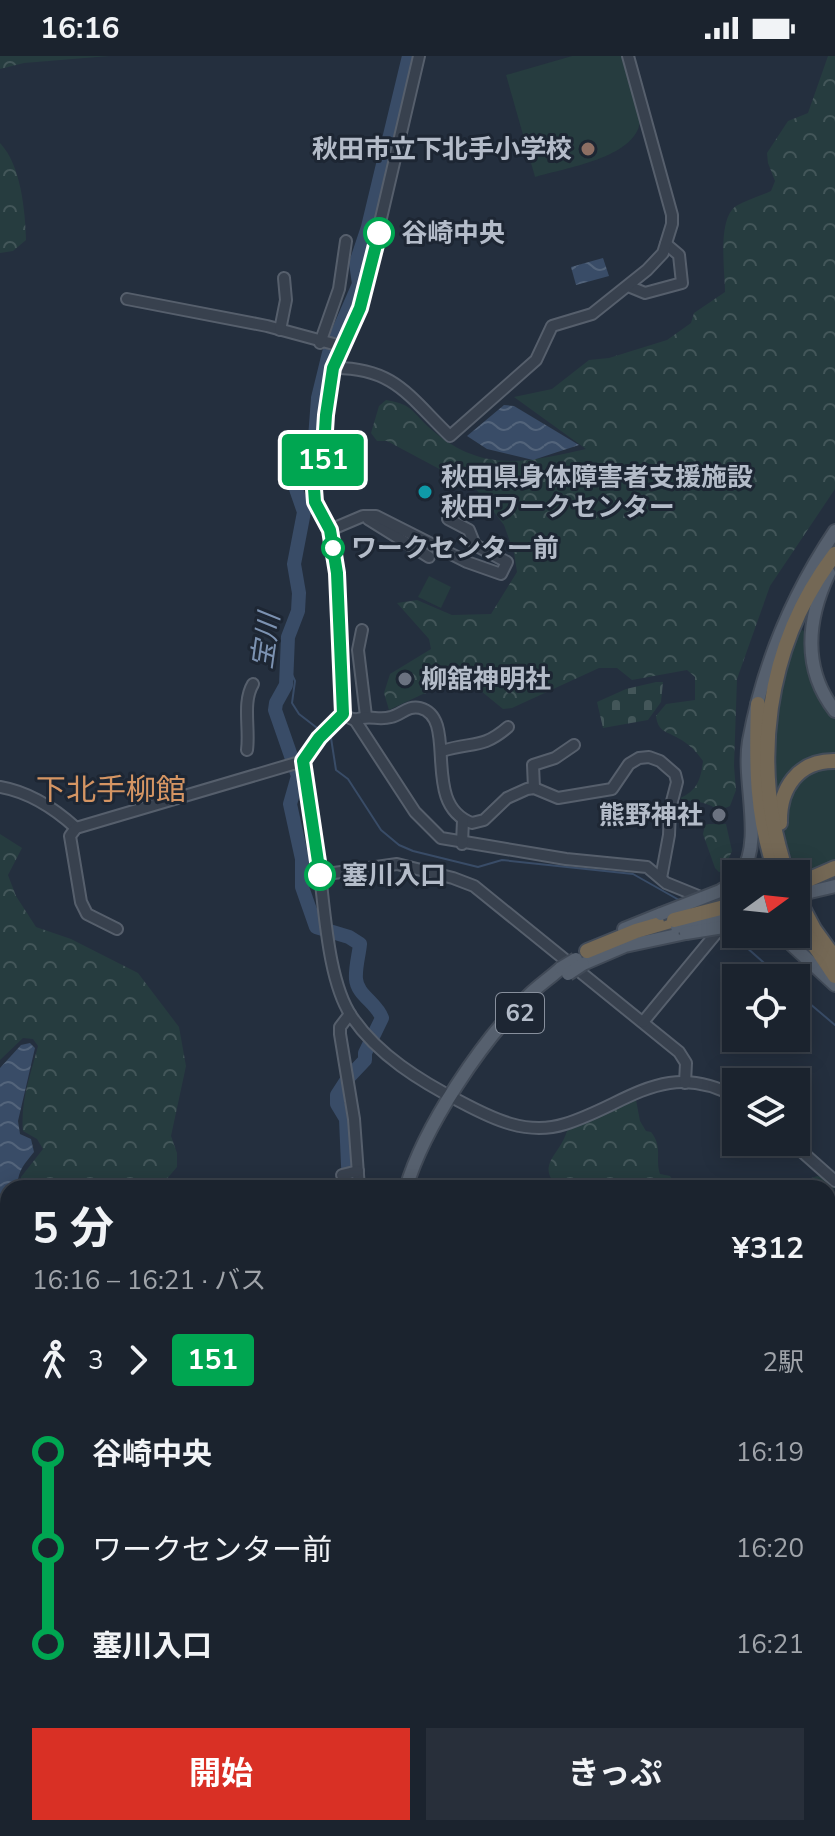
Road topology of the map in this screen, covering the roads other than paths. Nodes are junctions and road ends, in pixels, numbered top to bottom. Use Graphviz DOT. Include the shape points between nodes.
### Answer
graph roads {
  1 [pos="419,56"];
  2 [pos="628,56"];
  3 [pos="346,241"];
  4 [pos="666,244"];
  5 [pos="284,278"];
  6 [pos="628,286"];
  7 [pos="127,299"];
  8 [pos="280,330"];
  9 [pos="331,345"];
  10 [pos="333,368"];
  11 [pos="363,516"];
  12 [pos="448,519"];
  13 [pos="330,530"];
  14 [pos="835,531"];
  15 [pos="429,557"];
  16 [pos="835,557"];
  17 [pos="362,630"];
  18 [pos="253,684"];
  19 [pos="758,704"];
  20 [pos="835,711"];
  21 [pos="343,714"];
  22 [pos="360,718"];
  23 [pos="508,727"];
  24 [pos="574,745"];
  25 [pos="247,750"];
  26 [pos="442,751"];
  27 [pos="835,761"];
  28 [pos="299,762"];
  29 [pos="0,787"];
  30 [pos="534,788"];
  31 [pos="463,820"];
  32 [pos="76,828"];
  33 [pos="462,844"];
  34 [pos="748,860"];
  35 [pos="772,860"];
  36 [pos="782,860"];
  37 [pos="785,860"];
  38 [pos="835,868"];
  39 [pos="320,875"];
  40 [pos="661,878"];
  41 [pos="810,884"];
  42 [pos="835,886"];
  43 [pos="810,889"];
  44 [pos="722,890"];
  45 [pos="722,909"];
  46 [pos="722,915"];
  47 [pos="810,917"];
  48 [pos="675,924"];
  49 [pos="722,925"];
  50 [pos="117,929"];
  51 [pos="810,939"];
  52 [pos="795,948"];
  53 [pos="582,958"];
  54 [pos="835,958"];
  55 [pos="835,976"];
  56 [pos="835,985"];
  57 [pos="350,1014"];
  58 [pos="643,1022"];
  59 [pos="685,1083"];
  60 [pos="722,1090"];
  61 [pos="451,1097"];
  62 [pos="807,1156"];
  63 [pos="358,1171"];
  64 [pos="342,1175"];
  65 [pos="359,1180"];
  66 [pos="409,1180"];
  67 [pos="834,1180"];
  1 -- 9 [label="street" via="360,308"];
  2 -- 4 [label="street" via="672,215"];
  3 -- 9 [label="street"];
  4 -- 6 [label="street"];
  4 -- 6 [label="street" via="679,255 682,283 645,293"];
  5 -- 8 [label="street"];
  6 -- 10 [label="street" via="592,314 552,326 536,360 450,436 403,387 376,373"];
  7 -- 8 [label="street"];
  8 -- 9 [label="street"];
  9 -- 10 [label="street"];
  10 -- 13 [label="street" via="323,462 314,489"];
  11 -- 12 [label="street" via="376,516 501,574 507,562 475,545 469,530"];
  11 -- 13 [label="street"];
  11 -- 15 [label="street"];
  13 -- 21 [label="street" via="341,620"];
  14 -- 19 [label="main road" via="789,609"];
  16 -- 20 [label="main road" via="809,639 821,688"];
  16 -- 36 [label="highway" via="811,592 786,646 767,722 769,798"];
  17 -- 22 [label="street"];
  18 -- 25 [label="street"];
  19 -- 34 [label="main road" via="749,743"];
  19 -- 35 [label="highway" via="758,799"];
  21 -- 22 [label="street"];
  21 -- 28 [label="street"];
  22 -- 26 [label="street" via="390,718 421,708 434,719"];
  22 -- 33 [label="street" via="427,827"];
  23 -- 26 [label="street" via="491,742"];
  24 -- 30 [label="street" via="533,765"];
  26 -- 31 [label="street" via="445,795"];
  27 -- 37 [label="highway" via="807,766 782,796"];
  28 -- 32 [label="street"];
  28 -- 39 [label="street"];
  29 -- 32 [label="street" via="21,791"];
  30 -- 31 [label="street" via="516,792 484,820"];
  30 -- 40 [label="street" via="558,798 612,789 639,758 660,761 677,782"];
  31 -- 33 [label="street"];
  32 -- 50 [label="street" via="70,836 81,902 87,914"];
  33 -- 40 [label="street" via="647,867"];
  38 -- 41 [label="highway"];
  39 -- 57 [label="street" via="340,993"];
  39 -- 58 [label="street" via="397,864 474,886"];
  40 -- 58 [label="street" via="728,919"];
  42 -- 43 [label="main road"];
  44 -- 48 [label="main road, bridge"];
  45 -- 48 [label="highway, bridge"];
  46 -- 48 [label="main road, bridge"];
  47 -- 54 [label="highway"];
  48 -- 49 [label="main road, bridge"];
  48 -- 53 [label="highway" via="636,931"];
  51 -- 55 [label="highway"];
  52 -- 56 [label="main road"];
  53 -- 61 [label="main road, 62, bridge" via="477,1057"];
  57 -- 61 [label="street" via="382,1052"];
  57 -- 63 [label="street" via="340,1027"];
  58 -- 59 [label="street" via="684,1058"];
  59 -- 60 [label="street"];
  59 -- 61 [label="street" via="641,1089 548,1128 493,1119"];
  61 -- 66 [label="main road, 62"];
  62 -- 67 [label="street"];
  63 -- 64 [label="street"];
  63 -- 65 [label="street"];
}
